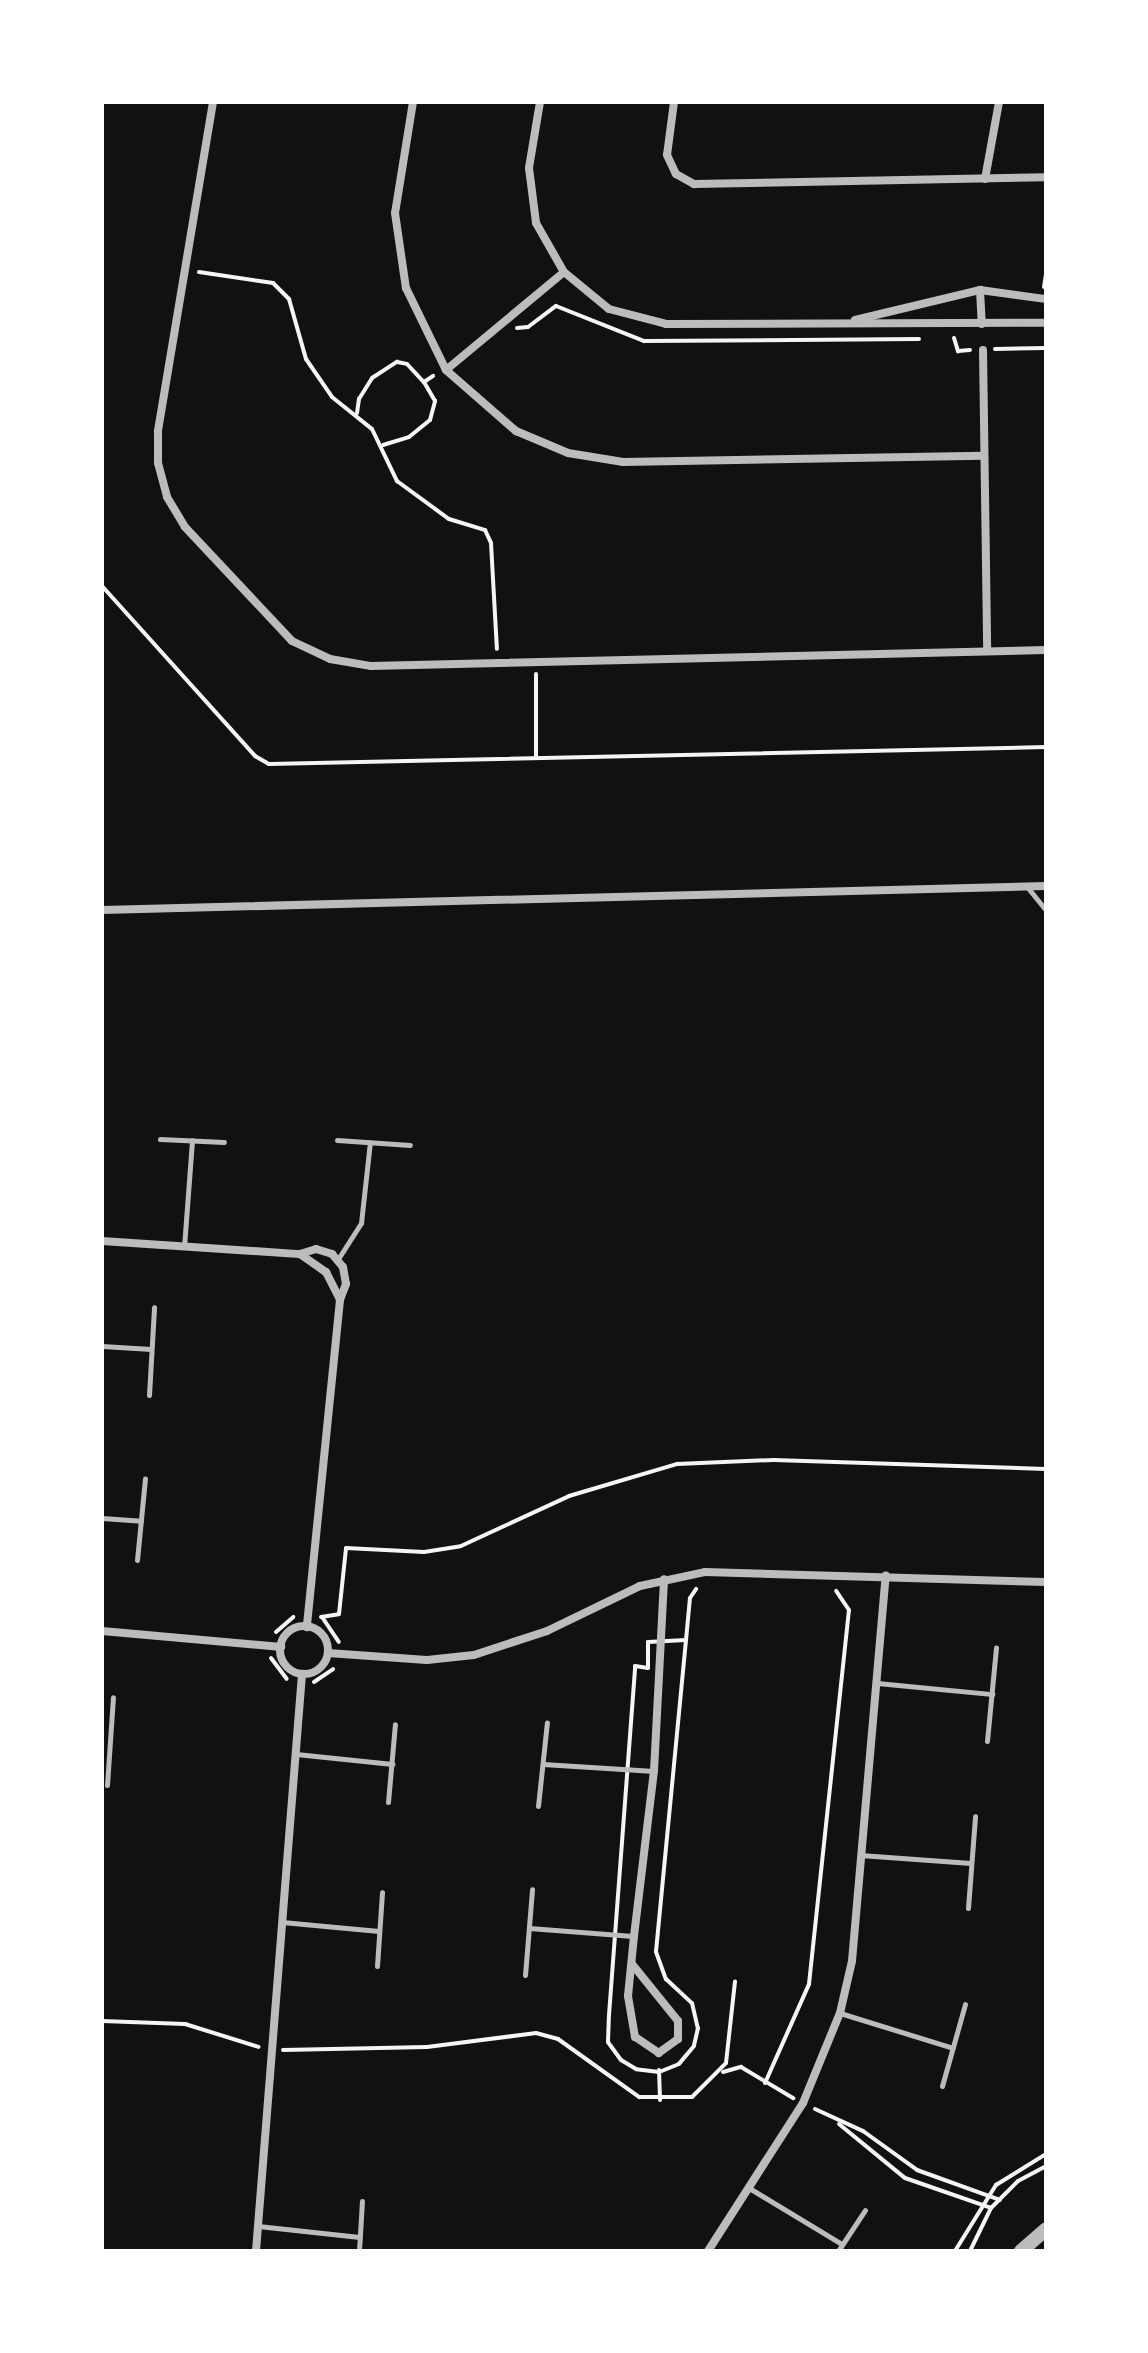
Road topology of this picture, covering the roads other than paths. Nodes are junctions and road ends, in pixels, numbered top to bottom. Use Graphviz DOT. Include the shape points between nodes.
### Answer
graph roads {
  1 [pos="213,102"];
  2 [pos="413,102"];
  3 [pos="540,102"];
  4 [pos="674,102"];
  5 [pos="999,102"];
  6 [pos="1046,177"];
  7 [pos="985,179"];
  8 [pos="564,272"];
  9 [pos="980,290"];
  10 [pos="1046,299"];
  11 [pos="850,321"];
  12 [pos="1046,323"];
  13 [pos="982,324"];
  14 [pos="983,350"];
  15 [pos="445,368"];
  16 [pos="984,456"];
  17 [pos="987,650"];
  18 [pos="1046,650"];
  19 [pos="1046,886"];
  20 [pos="1027,887"];
  21 [pos="102,910"];
  22 [pos="1046,910"];
  23 [pos="160,1139"];
  24 [pos="192,1140"];
  25 [pos="337,1140"];
  26 [pos="224,1142"];
  27 [pos="370,1142"];
  28 [pos="410,1145"];
  29 [pos="102,1241"];
  30 [pos="184,1247"];
  31 [pos="300,1254"];
  32 [pos="338,1259"];
  33 [pos="340,1300"];
  34 [pos="154,1307"];
  35 [pos="102,1346"];
  36 [pos="151,1349"];
  37 [pos="149,1395"];
  38 [pos="145,1478"];
  39 [pos="102,1518"];
  40 [pos="141,1521"];
  41 [pos="137,1560"];
  42 [pos="886,1575"];
  43 [pos="664,1579"];
  44 [pos="1046,1582"];
  45 [pos="307,1627"];
  46 [pos="102,1631"];
  47 [pos="281,1647"];
  48 [pos="996,1647"];
  49 [pos="332,1653"];
  50 [pos="301,1679"];
  51 [pos="876,1683"];
  52 [pos="992,1694"];
  53 [pos="113,1697"];
  54 [pos="547,1722"];
  55 [pos="395,1724"];
  56 [pos="102,1739"];
  57 [pos="110,1739"];
  58 [pos="987,1741"];
  59 [pos="295,1754"];
  60 [pos="392,1764"];
  61 [pos="543,1764"];
  62 [pos="654,1771"];
  63 [pos="107,1785"];
  64 [pos="388,1802"];
  65 [pos="538,1806"];
  66 [pos="975,1816"];
  67 [pos="860,1855"];
  68 [pos="971,1863"];
  69 [pos="532,1889"];
  70 [pos="382,1892"];
  71 [pos="968,1908"];
  72 [pos="282,1922"];
  73 [pos="529,1928"];
  74 [pos="379,1931"];
  75 [pos="634,1936"];
  76 [pos="632,1964"];
  77 [pos="377,1966"];
  78 [pos="525,1975"];
  79 [pos="965,2004"];
  80 [pos="840,2013"];
  81 [pos="953,2048"];
  82 [pos="942,2086"];
  83 [pos="748,2188"];
  84 [pos="362,2201"];
  85 [pos="865,2210"];
  86 [pos="258,2226"];
  87 [pos="1046,2229"];
  88 [pos="359,2237"];
  89 [pos="842,2244"];
  90 [pos="256,2251"];
  91 [pos="359,2251"];
  92 [pos="708,2251"];
  93 [pos="838,2251"];
  94 [pos="1021,2251"];
  1 -- 17 [label="street" via="157,447 167,497 185,527 276,628 310,652 371,666"];
  2 -- 15 [label="street" via="395,213 396,238 414,312"];
  3 -- 8 [label="street" via="530,196 536,223"];
  4 -- 7 [label="street" via="667,155 676,174 694,184"];
  5 -- 7 [label="street"];
  6 -- 7 [label="street"];
  8 -- 11 [label="street" via="609,309 666,324"];
  8 -- 15 [label="street"];
  9 -- 10 [label="street"];
  9 -- 11 [label="street"];
  9 -- 13 [label="street"];
  11 -- 13 [label="street"];
  12 -- 13 [label="street"];
  14 -- 16 [label="street"];
  15 -- 16 [label="street" via="516,431 596,459"];
  16 -- 17 [label="street"];
  17 -- 18 [label="street"];
  19 -- 20 [label="street"];
  20 -- 21 [label="street"];
  20 -- 22 [label="lane"];
  23 -- 24 [label="lane"];
  24 -- 26 [label="lane"];
  24 -- 30 [label="lane"];
  25 -- 27 [label="lane"];
  27 -- 28 [label="lane"];
  27 -- 32 [label="lane" via="361,1223"];
  29 -- 30 [label="street"];
  30 -- 31 [label="street"];
  31 -- 32 [label="street" via="316,1249"];
  31 -- 33 [label="street" via="326,1272"];
  32 -- 33 [label="street" via="346,1284"];
  33 -- 45 [label="street"];
  34 -- 36 [label="lane"];
  35 -- 36 [label="lane"];
  36 -- 37 [label="lane"];
  38 -- 40 [label="lane"];
  39 -- 40 [label="lane"];
  40 -- 41 [label="lane"];
  42 -- 43 [label="street" via="736,1570"];
  42 -- 44 [label="street"];
  42 -- 51 [label="street"];
  43 -- 49 [label="street" via="617,1594 520,1642 474,1655 427,1660"];
  43 -- 62 [label="street"];
  45 -- 47 [label="street" via="287,1634"];
  45 -- 49 [label="street" via="320,1633"];
  46 -- 47 [label="street"];
  47 -- 50 [label="street" via="286,1665"];
  48 -- 52 [label="lane"];
  49 -- 50 [label="street" via="320,1669"];
  50 -- 59 [label="street"];
  51 -- 52 [label="lane"];
  51 -- 67 [label="street"];
  52 -- 58 [label="lane"];
  53 -- 57 [label="lane"];
  54 -- 61 [label="lane"];
  55 -- 60 [label="lane"];
  56 -- 57 [label="lane"];
  57 -- 63 [label="lane"];
  59 -- 60 [label="lane"];
  59 -- 72 [label="street"];
  60 -- 64 [label="lane"];
  61 -- 62 [label="lane"];
  61 -- 65 [label="lane"];
  62 -- 75 [label="street"];
  66 -- 68 [label="lane"];
  67 -- 68 [label="lane"];
  67 -- 80 [label="street" via="852,1961"];
  68 -- 71 [label="lane"];
  69 -- 73 [label="lane"];
  70 -- 74 [label="lane"];
  72 -- 74 [label="lane"];
  72 -- 86 [label="street"];
  73 -- 75 [label="lane"];
  73 -- 78 [label="lane"];
  74 -- 77 [label="lane"];
  75 -- 76 [label="street"];
  76 -- 76 [label="street" via="632,2030 646,2049 659,2053 678,2039 678,2021"];
  79 -- 81 [label="lane"];
  80 -- 81 [label="lane"];
  80 -- 83 [label="street" via="803,2103"];
  81 -- 82 [label="lane"];
  83 -- 89 [label="lane"];
  83 -- 92 [label="street"];
  84 -- 88 [label="lane"];
  85 -- 89 [label="lane"];
  86 -- 88 [label="lane"];
  86 -- 90 [label="street"];
  87 -- 94 [label="street"];
  88 -- 91 [label="lane"];
  89 -- 93 [label="lane"];
}
